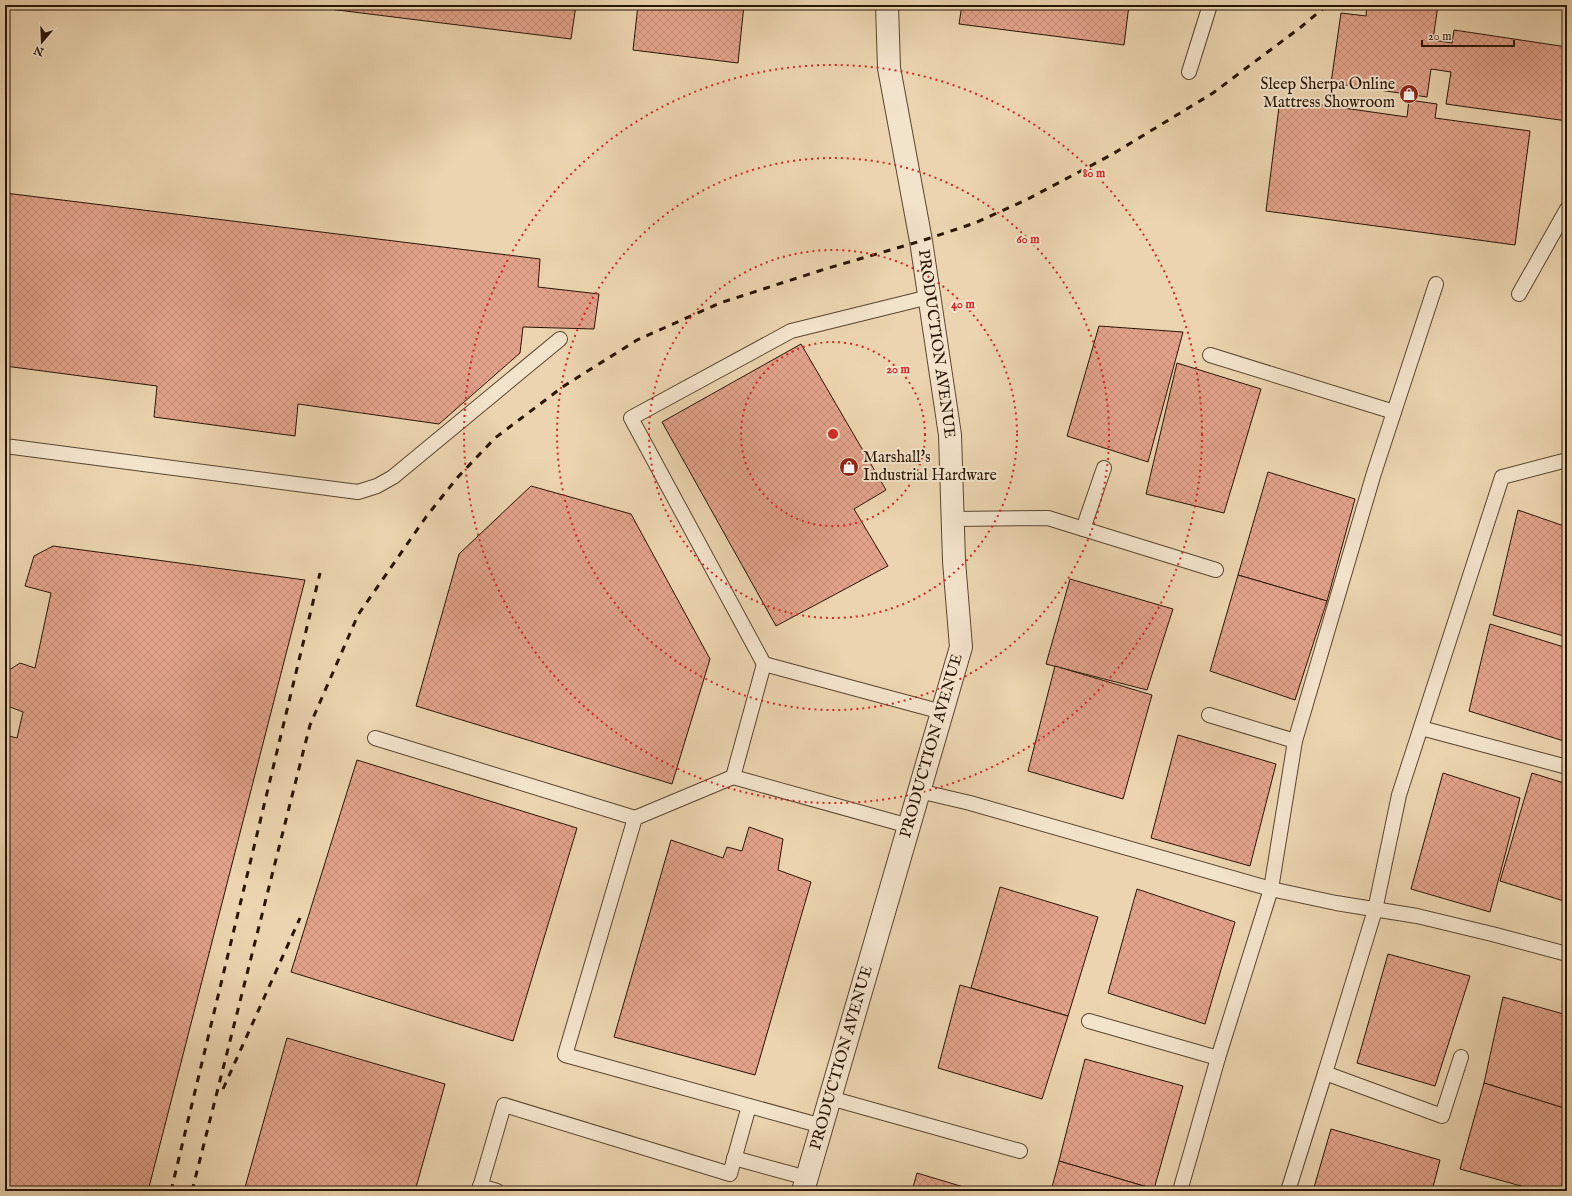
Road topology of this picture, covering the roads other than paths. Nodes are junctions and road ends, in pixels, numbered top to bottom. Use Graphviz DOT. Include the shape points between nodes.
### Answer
graph roads {
  1 [pos="887,5"];
  2 [pos="1210,5"];
  3 [pos="1189,72"];
  4 [pos="1567,209"];
  5 [pos="1436,284"];
  6 [pos="1519,294"];
  7 [pos="929,297"];
  8 [pos="560,339"];
  9 [pos="1210,355"];
  10 [pos="1394,412"];
  11 [pos="5,446"];
  12 [pos="1567,460"];
  13 [pos="1104,468"];
  14 [pos="953,519"];
  15 [pos="1083,529"];
  16 [pos="1216,570"];
  17 [pos="764,664"];
  18 [pos="942,712"];
  19 [pos="1208,715"];
  20 [pos="1421,728"];
  21 [pos="375,738"];
  22 [pos="1295,741"];
  23 [pos="1567,767"];
  24 [pos="733,777"];
  25 [pos="919,791"];
  26 [pos="634,818"];
  27 [pos="908,826"];
  28 [pos="1272,890"];
  29 [pos="1375,910"];
  30 [pos="1567,954"];
  31 [pos="1089,1021"];
  32 [pos="1461,1057"];
  33 [pos="1218,1058"];
  34 [pos="1324,1073"];
  35 [pos="830,1098"];
  36 [pos="749,1106"];
  37 [pos="822,1126"];
  38 [pos="1020,1151"];
  39 [pos="734,1158"];
  40 [pos="805,1184"];
  41 [pos="479,1188"];
  42 [pos="497,1191"];
  43 [pos="1180,1191"];
  44 [pos="1288,1191"];
  1 -- 7 [label="street, PRODUCTION AVENUE" via="889,68"];
  2 -- 3 [label="lane"];
  4 -- 6 [label="lane"];
  5 -- 10 [label="lane"];
  7 -- 14 [label="street, PRODUCTION AVENUE" via="950,434"];
  7 -- 17 [label="lane" via="791,331 631,418"];
  8 -- 11 [label="lane" via="393,477 358,492"];
  9 -- 10 [label="lane"];
  10 -- 22 [label="lane"];
  12 -- 20 [label="lane" via="1502,477"];
  13 -- 15 [label="lane"];
  14 -- 15 [label="lane" via="1048,518"];
  14 -- 18 [label="street, PRODUCTION AVENUE" via="961,647"];
  15 -- 16 [label="lane"];
  17 -- 18 [label="lane"];
  17 -- 24 [label="lane"];
  18 -- 25 [label="street, PRODUCTION AVENUE"];
  19 -- 22 [label="lane"];
  20 -- 23 [label="lane"];
  20 -- 29 [label="lane" via="1399,795"];
  21 -- 26 [label="lane"];
  22 -- 28 [label="lane"];
  24 -- 26 [label="lane"];
  24 -- 27 [label="lane"];
  25 -- 27 [label="street, PRODUCTION AVENUE"];
  25 -- 28 [label="lane" via="970,803"];
  26 -- 36 [label="lane" via="565,1055"];
  27 -- 35 [label="street, PRODUCTION AVENUE"];
  28 -- 29 [label="lane"];
  28 -- 33 [label="lane"];
  29 -- 30 [label="lane" via="1417,916"];
  29 -- 34 [label="lane"];
  31 -- 33 [label="lane"];
  32 -- 34 [label="lane" via="1442,1116"];
  33 -- 43 [label="lane"];
  34 -- 44 [label="lane"];
  35 -- 37 [label="street, PRODUCTION AVENUE"];
  35 -- 38 [label="lane"];
  36 -- 37 [label="lane"];
  36 -- 39 [label="lane"];
  37 -- 40 [label="street, PRODUCTION AVENUE"];
  39 -- 40 [label="lane"];
  39 -- 41 [label="lane" via="730,1174 504,1105"];
  41 -- 42 [label="lane"];
}
